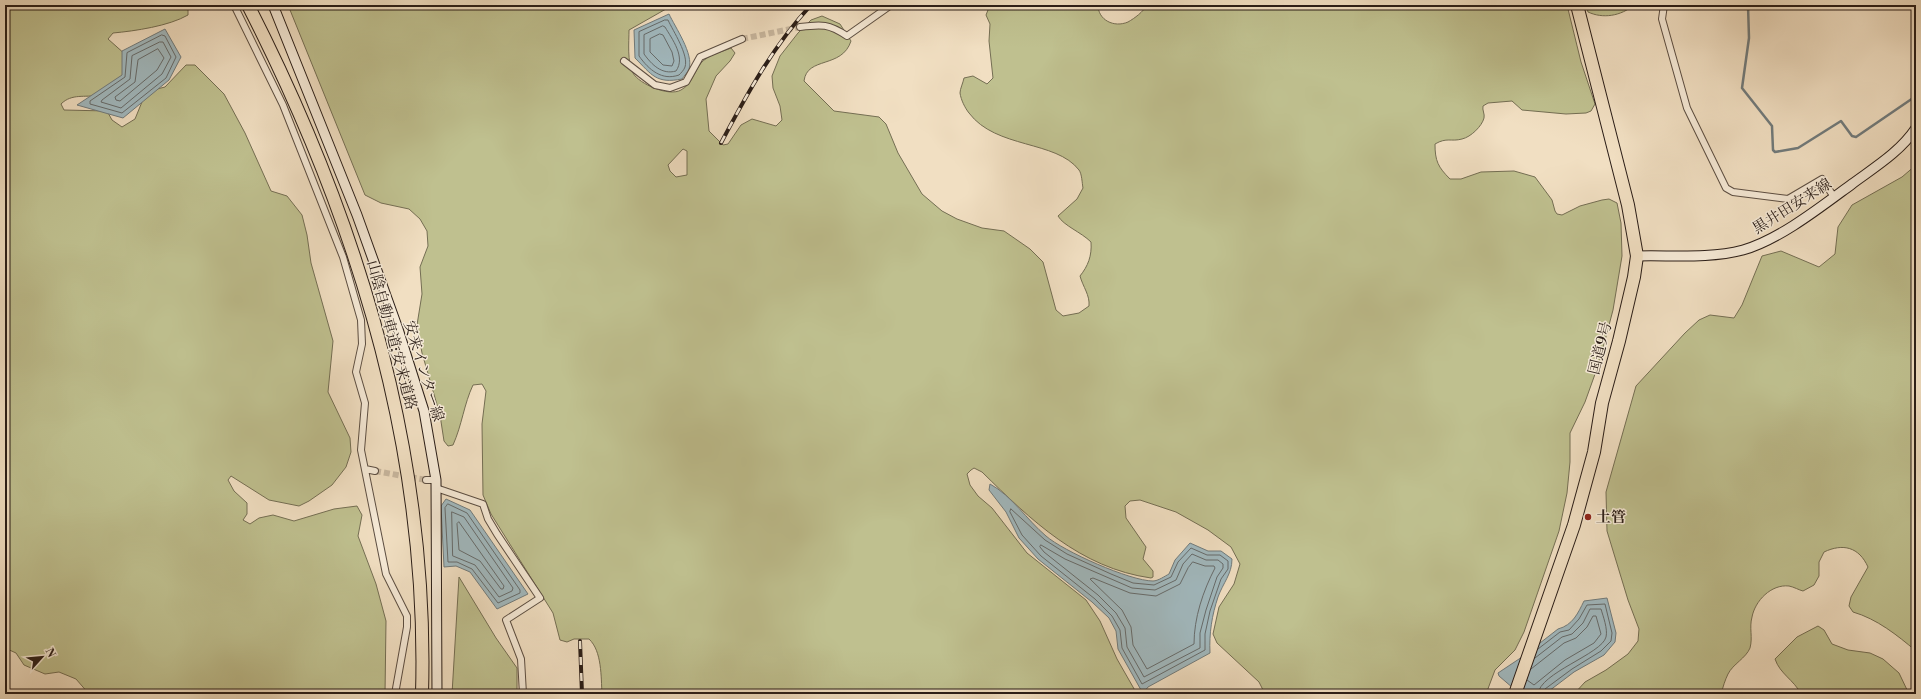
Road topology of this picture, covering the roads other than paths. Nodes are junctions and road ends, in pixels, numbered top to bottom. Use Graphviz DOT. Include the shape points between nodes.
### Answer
graph roads {
  1 [pos="234,5"];
  2 [pos="248,5"];
  3 [pos="273,5"];
  4 [pos="891,5"];
  5 [pos="1577,5"];
  6 [pos="1664,5"];
  7 [pos="800,28"];
  8 [pos="742,39"];
  9 [pos="624,61"];
  10 [pos="1916,128"];
  11 [pos="1834,197"];
  12 [pos="1637,256"];
  13 [pos="365,470"];
  14 [pos="375,471"];
  15 [pos="426,480"];
  16 [pos="436,484"];
  17 [pos="395,694"];
  18 [pos="422,694"];
  19 [pos="437,694"];
  20 [pos="523,694"];
  21 [pos="1515,694"];
  1 -- 13 [label="street" via="286,112 343,258 361,320 362,344 356,372 365,403 361,450"];
  2 -- 18 [label="highway, 山陰自動車道;安来道路" via="324,170 367,294 384,357 398,417 410,490 421,610"];
  3 -- 16 [label="main road, 安来インター線" via="336,157 398,329 424,412"];
  4 -- 7 [label="street" via="847,36 832,26 818,24"];
  5 -- 12 [label="highway, 国道9号" via="1628,204"];
  6 -- 11 [label="street" via="1662,19 1687,108 1726,188 1733,192 1788,199 1822,179"];
  8 -- 9 [label="street" via="700,57 686,82 670,88 655,85"];
  10 -- 11 [label="main road, 黒井田安来線" via="1896,152"];
  11 -- 12 [label="main road, 黒井田安来線" via="1766,241 1744,250 1717,254"];
  12 -- 21 [label="highway, 国道9号" via="1624,320 1602,403 1594,452 1574,525"];
  13 -- 14 [label="street"];
  13 -- 17 [label="street" via="386,574 407,616"];
  15 -- 16 [label="street"];
  16 -- 19 [label="main road, 安来インター線"];
  16 -- 20 [label="street" via="483,504 497,534 540,598 506,620 521,659"];
}
